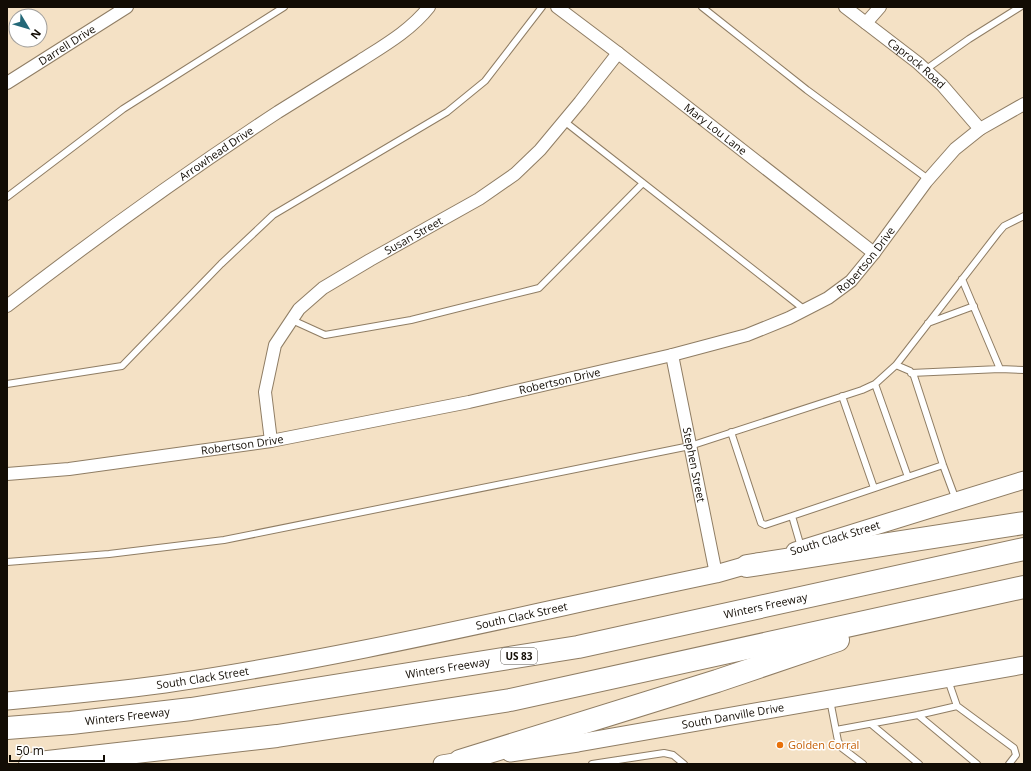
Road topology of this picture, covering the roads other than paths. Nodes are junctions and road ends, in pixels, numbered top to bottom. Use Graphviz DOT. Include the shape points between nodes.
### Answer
graph roads {
  1 [pos="127,7"];
  2 [pos="284,7"];
  3 [pos="429,7"];
  4 [pos="542,7"];
  5 [pos="557,7"];
  6 [pos="702,7"];
  7 [pos="845,7"];
  8 [pos="880,7"];
  9 [pos="1020,7"];
  10 [pos="866,23"];
  11 [pos="618,53"];
  12 [pos="925,70"];
  13 [pos="7,83"];
  14 [pos="1024,104"];
  15 [pos="564,121"];
  16 [pos="980,129"];
  17 [pos="928,179"];
  18 [pos="643,183"];
  19 [pos="7,197"];
  20 [pos="1024,216"];
  21 [pos="874,253"];
  22 [pos="962,279"];
  23 [pos="7,306"];
  24 [pos="974,306"];
  25 [pos="805,310"];
  26 [pos="292,320"];
  27 [pos="928,323"];
  28 [pos="672,355"];
  29 [pos="896,365"];
  30 [pos="1000,369"];
  31 [pos="1024,370"];
  32 [pos="911,373"];
  33 [pos="7,384"];
  34 [pos="875,384"];
  35 [pos="842,396"];
  36 [pos="731,432"];
  37 [pos="271,441"];
  38 [pos="690,446"];
  39 [pos="943,466"];
  40 [pos="7,474"];
  41 [pos="908,477"];
  42 [pos="1024,480"];
  43 [pos="874,488"];
  44 [pos="956,501"];
  45 [pos="792,516"];
  46 [pos="1024,523"];
  47 [pos="802,549"];
  48 [pos="1024,549"];
  49 [pos="7,562"];
  50 [pos="747,566"];
  51 [pos="716,574"];
  52 [pos="1024,587"];
  53 [pos="943,604"];
  54 [pos="1024,665"];
  55 [pos="947,678"];
  56 [pos="830,699"];
  57 [pos="7,701"];
  58 [pos="957,706"];
  59 [pos="918,716"];
  60 [pos="871,724"];
  61 [pos="7,728"];
  62 [pos="836,730"];
  63 [pos="621,759"];
  64 [pos="454,763"];
  65 [pos="30,764"];
  66 [pos="592,764"];
  67 [pos="627,764"];
  68 [pos="684,764"];
  69 [pos="863,764"];
  70 [pos="919,764"];
  71 [pos="977,764"];
  72 [pos="1009,764"];
  1 -- 13 [label="street, Darrell Drive"];
  2 -- 19 [label="lane" via="123,109"];
  3 -- 23 [label="street, Arrowhead Drive" via="394,39 197,166 70,257"];
  4 -- 33 [label="lane" via="485,81 447,112 273,215 221,264 122,366"];
  5 -- 11 [label="street, Mary Lou Lane"];
  6 -- 17 [label="lane" via="807,90"];
  7 -- 10 [label="street, Caprock Road"];
  8 -- 10 [label="street"];
  9 -- 12 [label="lane"];
  10 -- 12 [label="street, Caprock Road"];
  11 -- 15 [label="street, Susan Street"];
  11 -- 21 [label="street, Mary Lou Lane"];
  12 -- 16 [label="street, Caprock Road" via="942,85"];
  14 -- 16 [label="street, Robertson Drive"];
  15 -- 18 [label="lane"];
  15 -- 26 [label="street, Susan Street" via="540,150 515,174 479,198 323,288 299,309"];
  16 -- 17 [label="street, Robertson Drive" via="955,149"];
  17 -- 21 [label="street, Robertson Drive"];
  18 -- 25 [label="lane"];
  18 -- 26 [label="lane" via="539,288 410,320 325,335"];
  20 -- 22 [label="lane" via="1004,226"];
  21 -- 25 [label="street, Robertson Drive" via="850,281 828,298"];
  22 -- 24 [label="lane"];
  22 -- 27 [label="lane"];
  24 -- 27 [label="lane"];
  24 -- 30 [label="lane"];
  25 -- 28 [label="street, Robertson Drive" via="747,335"];
  26 -- 37 [label="street, Susan Street" via="275,346 265,392"];
  27 -- 29 [label="lane"];
  28 -- 37 [label="street, Robertson Drive" via="469,402"];
  28 -- 38 [label="street, Stephen Street"];
  29 -- 32 [label="lane"];
  29 -- 34 [label="lane"];
  30 -- 31 [label="lane"];
  30 -- 32 [label="lane"];
  32 -- 39 [label="lane"];
  34 -- 35 [label="lane"];
  34 -- 41 [label="lane"];
  35 -- 36 [label="lane"];
  35 -- 43 [label="lane"];
  36 -- 38 [label="lane"];
  36 -- 45 [label="lane" via="761,523 765,525"];
  37 -- 40 [label="street, Robertson Drive" via="69,470"];
  38 -- 49 [label="lane" via="224,540 109,554"];
  38 -- 51 [label="street, Stephen Street"];
  39 -- 41 [label="lane"];
  39 -- 44 [label="lane"];
  41 -- 43 [label="lane"];
  42 -- 44 [label="main road, South Clack Street"];
  43 -- 45 [label="lane"];
  44 -- 47 [label="main road, South Clack Street"];
  45 -- 47 [label="lane"];
  46 -- 50 [label="highway"];
  47 -- 50 [label="main road, South Clack Street"];
  48 -- 61 [label="highway, Winters Freeway / US 83" via="578,647 192,709"];
  50 -- 51 [label="main road, South Clack Street"];
  51 -- 57 [label="main road, South Clack Street" via="445,633 311,659 166,684"];
  52 -- 53 [label="highway"];
  53 -- 64 [label="highway" via="717,682"];
  53 -- 65 [label="highway" via="510,700 277,736"];
  54 -- 55 [label="main road, South Danville Drive"];
  55 -- 56 [label="main road, South Danville Drive"];
  55 -- 58 [label="lane"];
  56 -- 62 [label="lane"];
  56 -- 64 [label="main road, South Danville Drive"];
  58 -- 59 [label="lane"];
  58 -- 72 [label="lane" via="1014,748 1016,755"];
  59 -- 60 [label="lane"];
  59 -- 71 [label="lane"];
  60 -- 62 [label="lane"];
  60 -- 70 [label="lane"];
  62 -- 69 [label="lane" via="842,748"];
  63 -- 66 [label="lane"];
  63 -- 67 [label="lane"];
  63 -- 68 [label="lane" via="664,753 673,755"];
}
